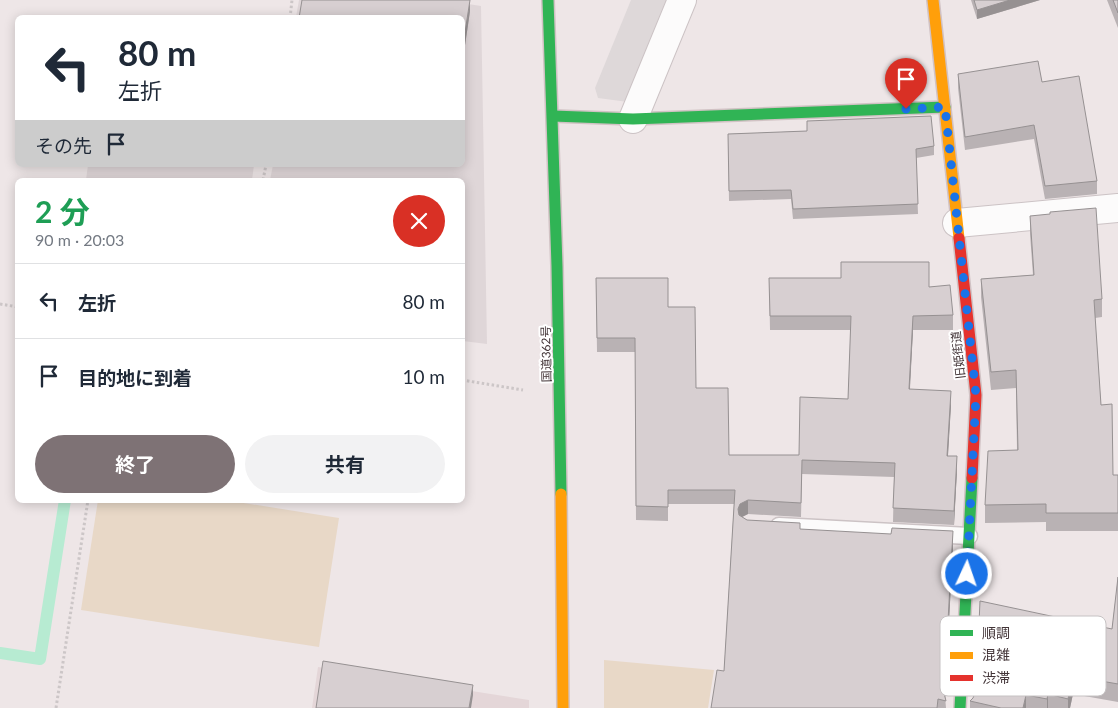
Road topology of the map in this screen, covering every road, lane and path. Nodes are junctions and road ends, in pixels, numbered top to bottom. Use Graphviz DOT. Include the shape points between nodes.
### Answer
graph roads {
  1 [pos="292,0"];
  2 [pos="548,0"];
  3 [pos="682,0"];
  4 [pos="933,0"];
  5 [pos="290,15"];
  6 [pos="945,107"];
  7 [pos="553,116"];
  8 [pos="633,119"];
  9 [pos="1118,208"];
  10 [pos="957,223"];
  11 [pos="0,304"];
  12 [pos="15,306"];
  13 [pos="465,380"];
  14 [pos="560,396"];
  15 [pos="88,503"];
  16 [pos="768,525"];
  17 [pos="969,536"];
  18 [pos="965,616"];
  19 [pos="56,708"];
  20 [pos="563,708"];
  1 -- 5 [label="path"];
  2 -- 7 [label="main road, 国道362号"];
  3 -- 8 [label="street"];
  4 -- 6 [label="main road, 旧姫街道"];
  6 -- 8 [label="main road"];
  6 -- 10 [label="main road, 旧姫街道"];
  7 -- 8 [label="main road"];
  7 -- 14 [label="main road, 国道362号"];
  9 -- 10 [label="street"];
  10 -- 17 [label="main road, 旧姫街道" via="976,395"];
  11 -- 12 [label="path"];
  13 -- 14 [label="path"];
  14 -- 20 [label="main road, 国道362号"];
  15 -- 19 [label="path"];
  16 -- 17 [label="lane"];
  17 -- 18 [label="main road, 旧姫街道"];
}
